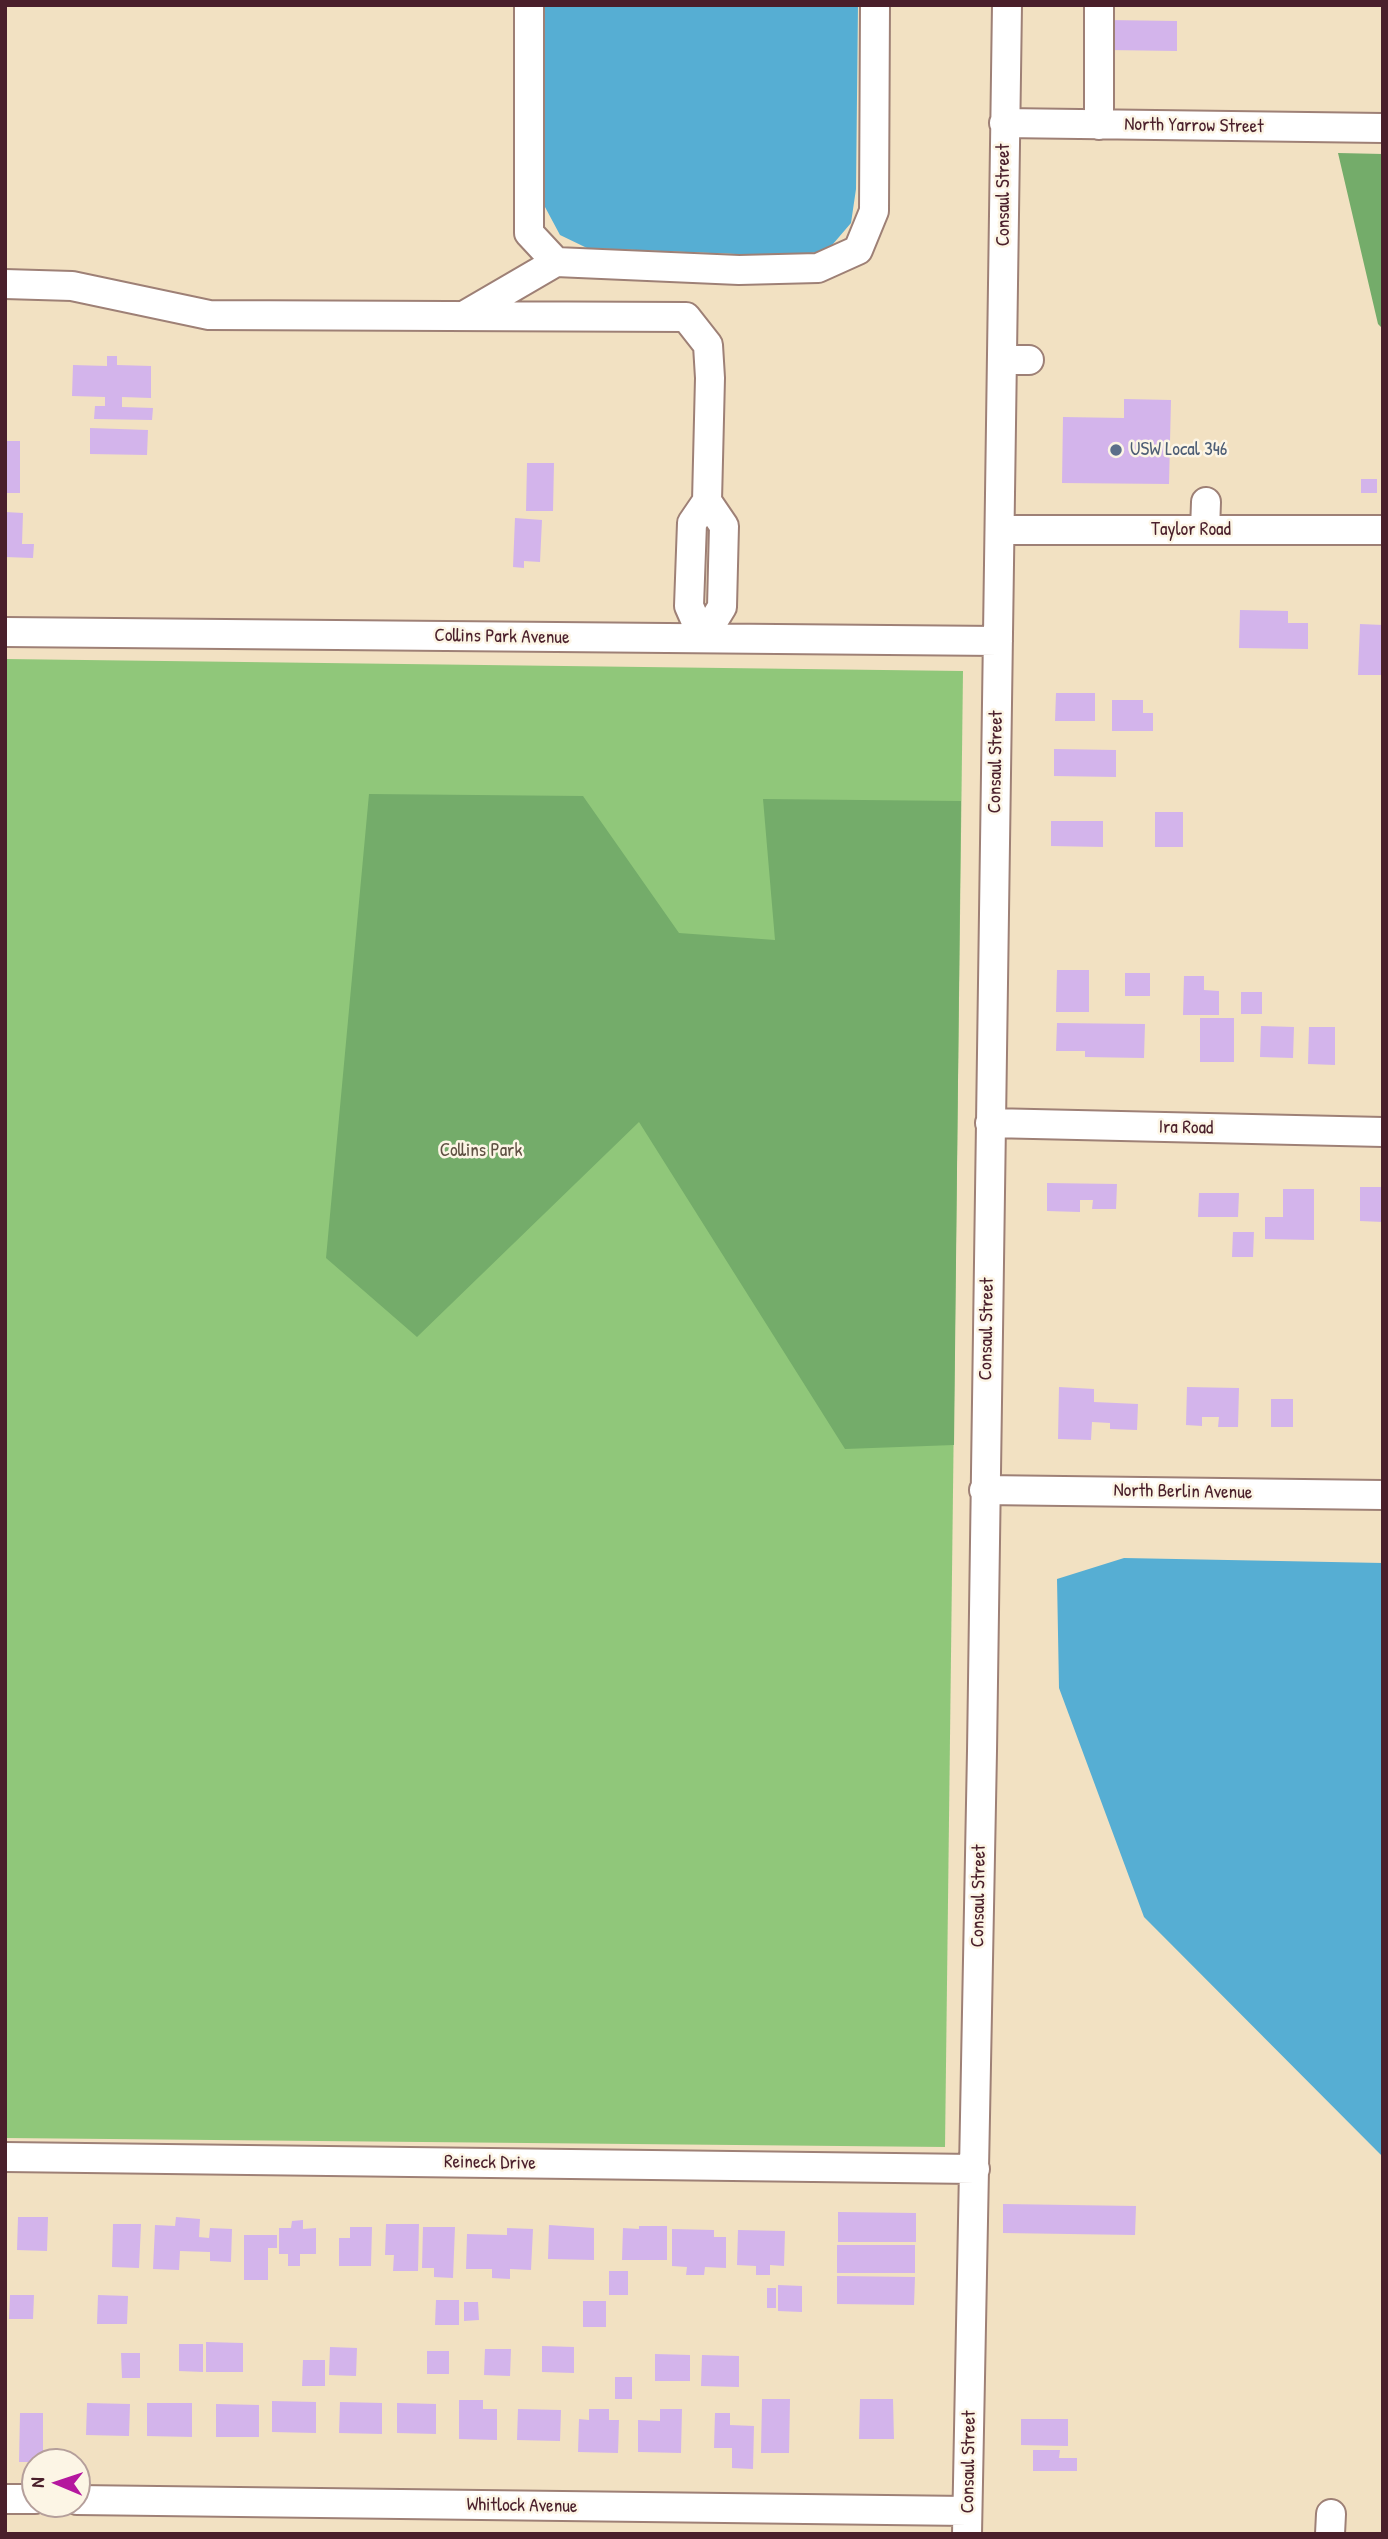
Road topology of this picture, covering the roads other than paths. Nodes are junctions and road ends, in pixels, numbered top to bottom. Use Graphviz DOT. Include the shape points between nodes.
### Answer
graph roads {
  1 [pos="529,5"];
  2 [pos="876,5"];
  3 [pos="1007,5"];
  4 [pos="1099,5"];
  5 [pos="1004,123"];
  6 [pos="1099,125"];
  7 [pos="1383,128"];
  8 [pos="556,262"];
  9 [pos="5,284"];
  10 [pos="463,316"];
  11 [pos="1206,502"];
  12 [pos="1000,530"];
  13 [pos="1205,530"];
  14 [pos="1383,530"];
  15 [pos="5,632"];
  16 [pos="703,638"];
  17 [pos="998,641"];
  18 [pos="990,1123"];
  19 [pos="1383,1132"];
  20 [pos="984,1490"];
  21 [pos="1383,1495"];
  22 [pos="5,2157"];
  23 [pos="975,2169"];
  24 [pos="91,2500"];
  25 [pos="815,2522"];
  26 [pos="901,2522"];
  27 [pos="967,2522"];
  1 -- 8 [label="street" via="529,233"];
  2 -- 8 [label="street" via="874,211 858,250 818,268 739,270"];
  3 -- 5 [label="street, Consaul Street"];
  4 -- 6 [label="street"];
  5 -- 6 [label="street, North Yarrow Street"];
  5 -- 12 [label="street, Consaul Street" via="1016,360"];
  6 -- 7 [label="street, North Yarrow Street"];
  8 -- 10 [label="street"];
  9 -- 10 [label="street" via="72,286 209,316"];
  10 -- 16 [label="street" via="686,317 708,345 707,501 692,523 689,606"];
  11 -- 13 [label="street"];
  12 -- 13 [label="street, Taylor Road"];
  12 -- 17 [label="street, Consaul Street"];
  13 -- 14 [label="street, Taylor Road"];
  15 -- 16 [label="street, Collins Park Avenue"];
  16 -- 17 [label="street, Collins Park Avenue"];
  17 -- 18 [label="street, Consaul Street"];
  18 -- 19 [label="street, Ira Road"];
  18 -- 20 [label="street, Consaul Street"];
  20 -- 21 [label="street, North Berlin Avenue"];
  20 -- 23 [label="street, Consaul Street"];
  22 -- 23 [label="street, Reineck Drive"];
  23 -- 27 [label="street, Consaul Street"];
  24 -- 25 [label="street, Whitlock Avenue"];
  25 -- 26 [label="street, Whitlock Avenue"];
  26 -- 27 [label="street, Whitlock Avenue"];
}
